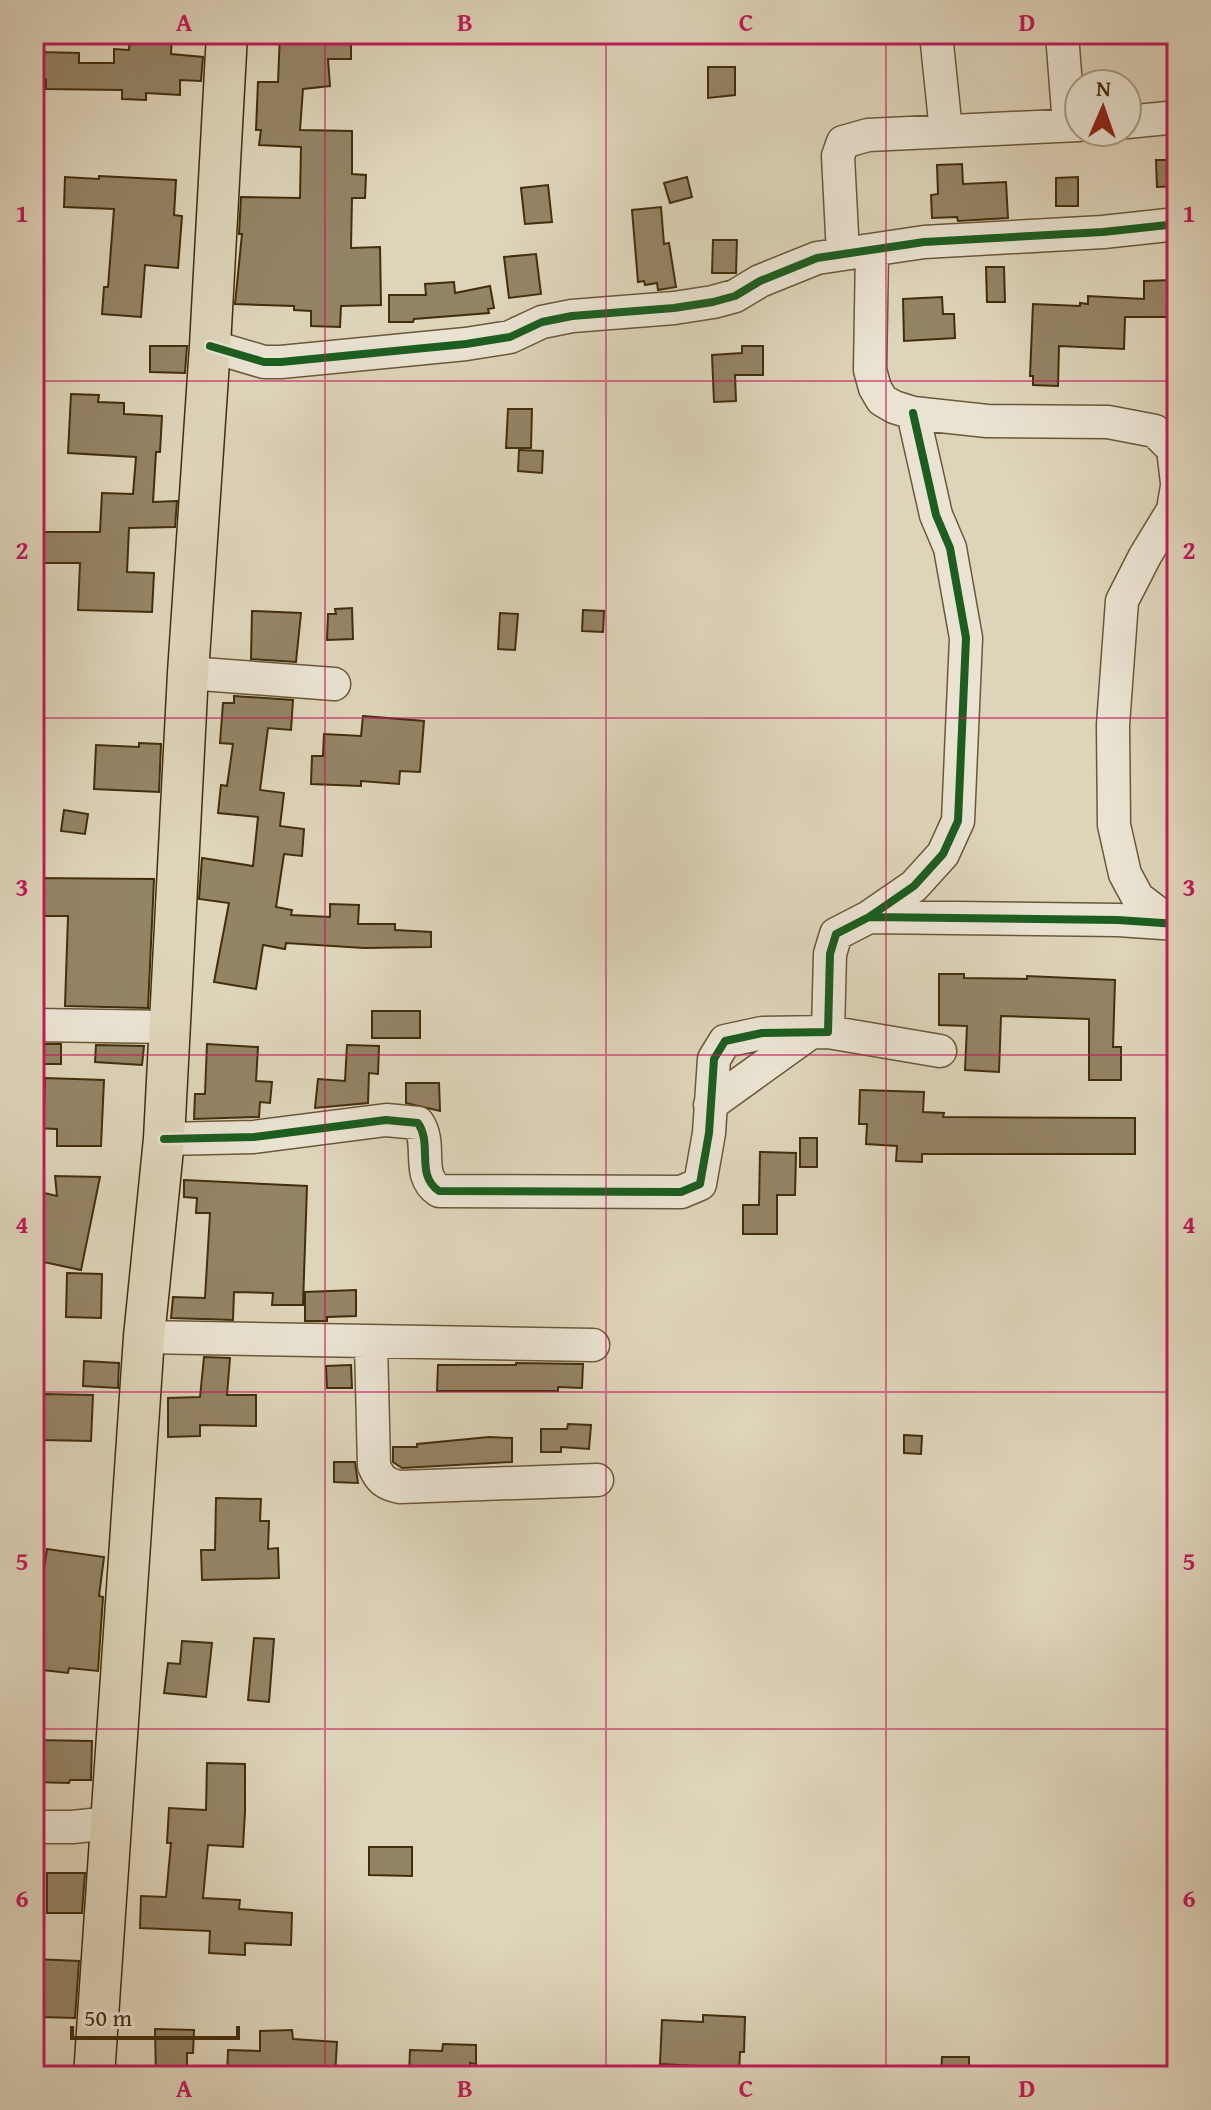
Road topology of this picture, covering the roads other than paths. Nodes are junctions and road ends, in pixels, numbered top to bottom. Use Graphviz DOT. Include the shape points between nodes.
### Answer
graph roads {
  1 [pos="227,34"];
  2 [pos="936,34"];
  3 [pos="1062,34"];
  4 [pos="1066,68"];
  5 [pos="1177,117"];
  6 [pos="1143,120"];
  7 [pos="1063,126"];
  8 [pos="946,131"];
  9 [pos="1177,224"];
  10 [pos="857,253"];
  11 [pos="210,346"];
  12 [pos="913,413"];
  13 [pos="1177,484"];
  14 [pos="188,673"];
  15 [pos="334,684"];
  16 [pos="869,917"];
  17 [pos="1177,923"];
  18 [pos="34,1025"];
  19 [pos="171,1027"];
  20 [pos="819,1033"];
  21 [pos="940,1051"];
  22 [pos="710,1105"];
  23 [pos="164,1139"];
  24 [pos="144,1337"];
  25 [pos="371,1343"];
  26 [pos="593,1345"];
  27 [pos="597,1480"];
  28 [pos="111,1823"];
  29 [pos="34,1827"];
  30 [pos="94,2076"];
  1 -- 11 [label="main road"];
  2 -- 8 [label="street"];
  3 -- 4 [label="street"];
  5 -- 6 [label="street"];
  7 -- 8 [label="street"];
  8 -- 10 [label="street" via="868,135 843,142 838,156"];
  9 -- 10 [label="street" via="924,242"];
  10 -- 11 [label="street" via="796,265 713,302 572,316 510,337 466,344 281,362"];
  10 -- 12 [label="street" via="872,379 882,400"];
  11 -- 14 [label="main road"];
  12 -- 13 [label="street" via="987,421 1108,422 1155,431 1173,449"];
  12 -- 16 [label="street" via="936,515 950,548 966,638 958,821 943,854 914,886"];
  13 -- 17 [label="street" via="1173,510 1122,601 1113,725 1114,825 1125,874 1138,898"];
  14 -- 15 [label="street"];
  14 -- 19 [label="main road"];
  16 -- 17 [label="street"];
  16 -- 20 [label="street" via="836,934"];
  18 -- 19 [label="street"];
  19 -- 23 [label="main road"];
  20 -- 21 [label="street"];
  20 -- 22 [label="street"];
  20 -- 22 [label="street" via="762,1033 725,1041 714,1059"];
  22 -- 23 [label="street" via="700,1184 681,1192 439,1191 429,1185 425,1173 424,1132 418,1123 406,1120 254,1137"];
  23 -- 24 [label="main road"];
  24 -- 25 [label="street"];
  24 -- 28 [label="main road"];
  25 -- 26 [label="street"];
  25 -- 27 [label="street" via="374,1466 386,1484"];
  28 -- 29 [label="street"];
  28 -- 30 [label="main road"];
}
